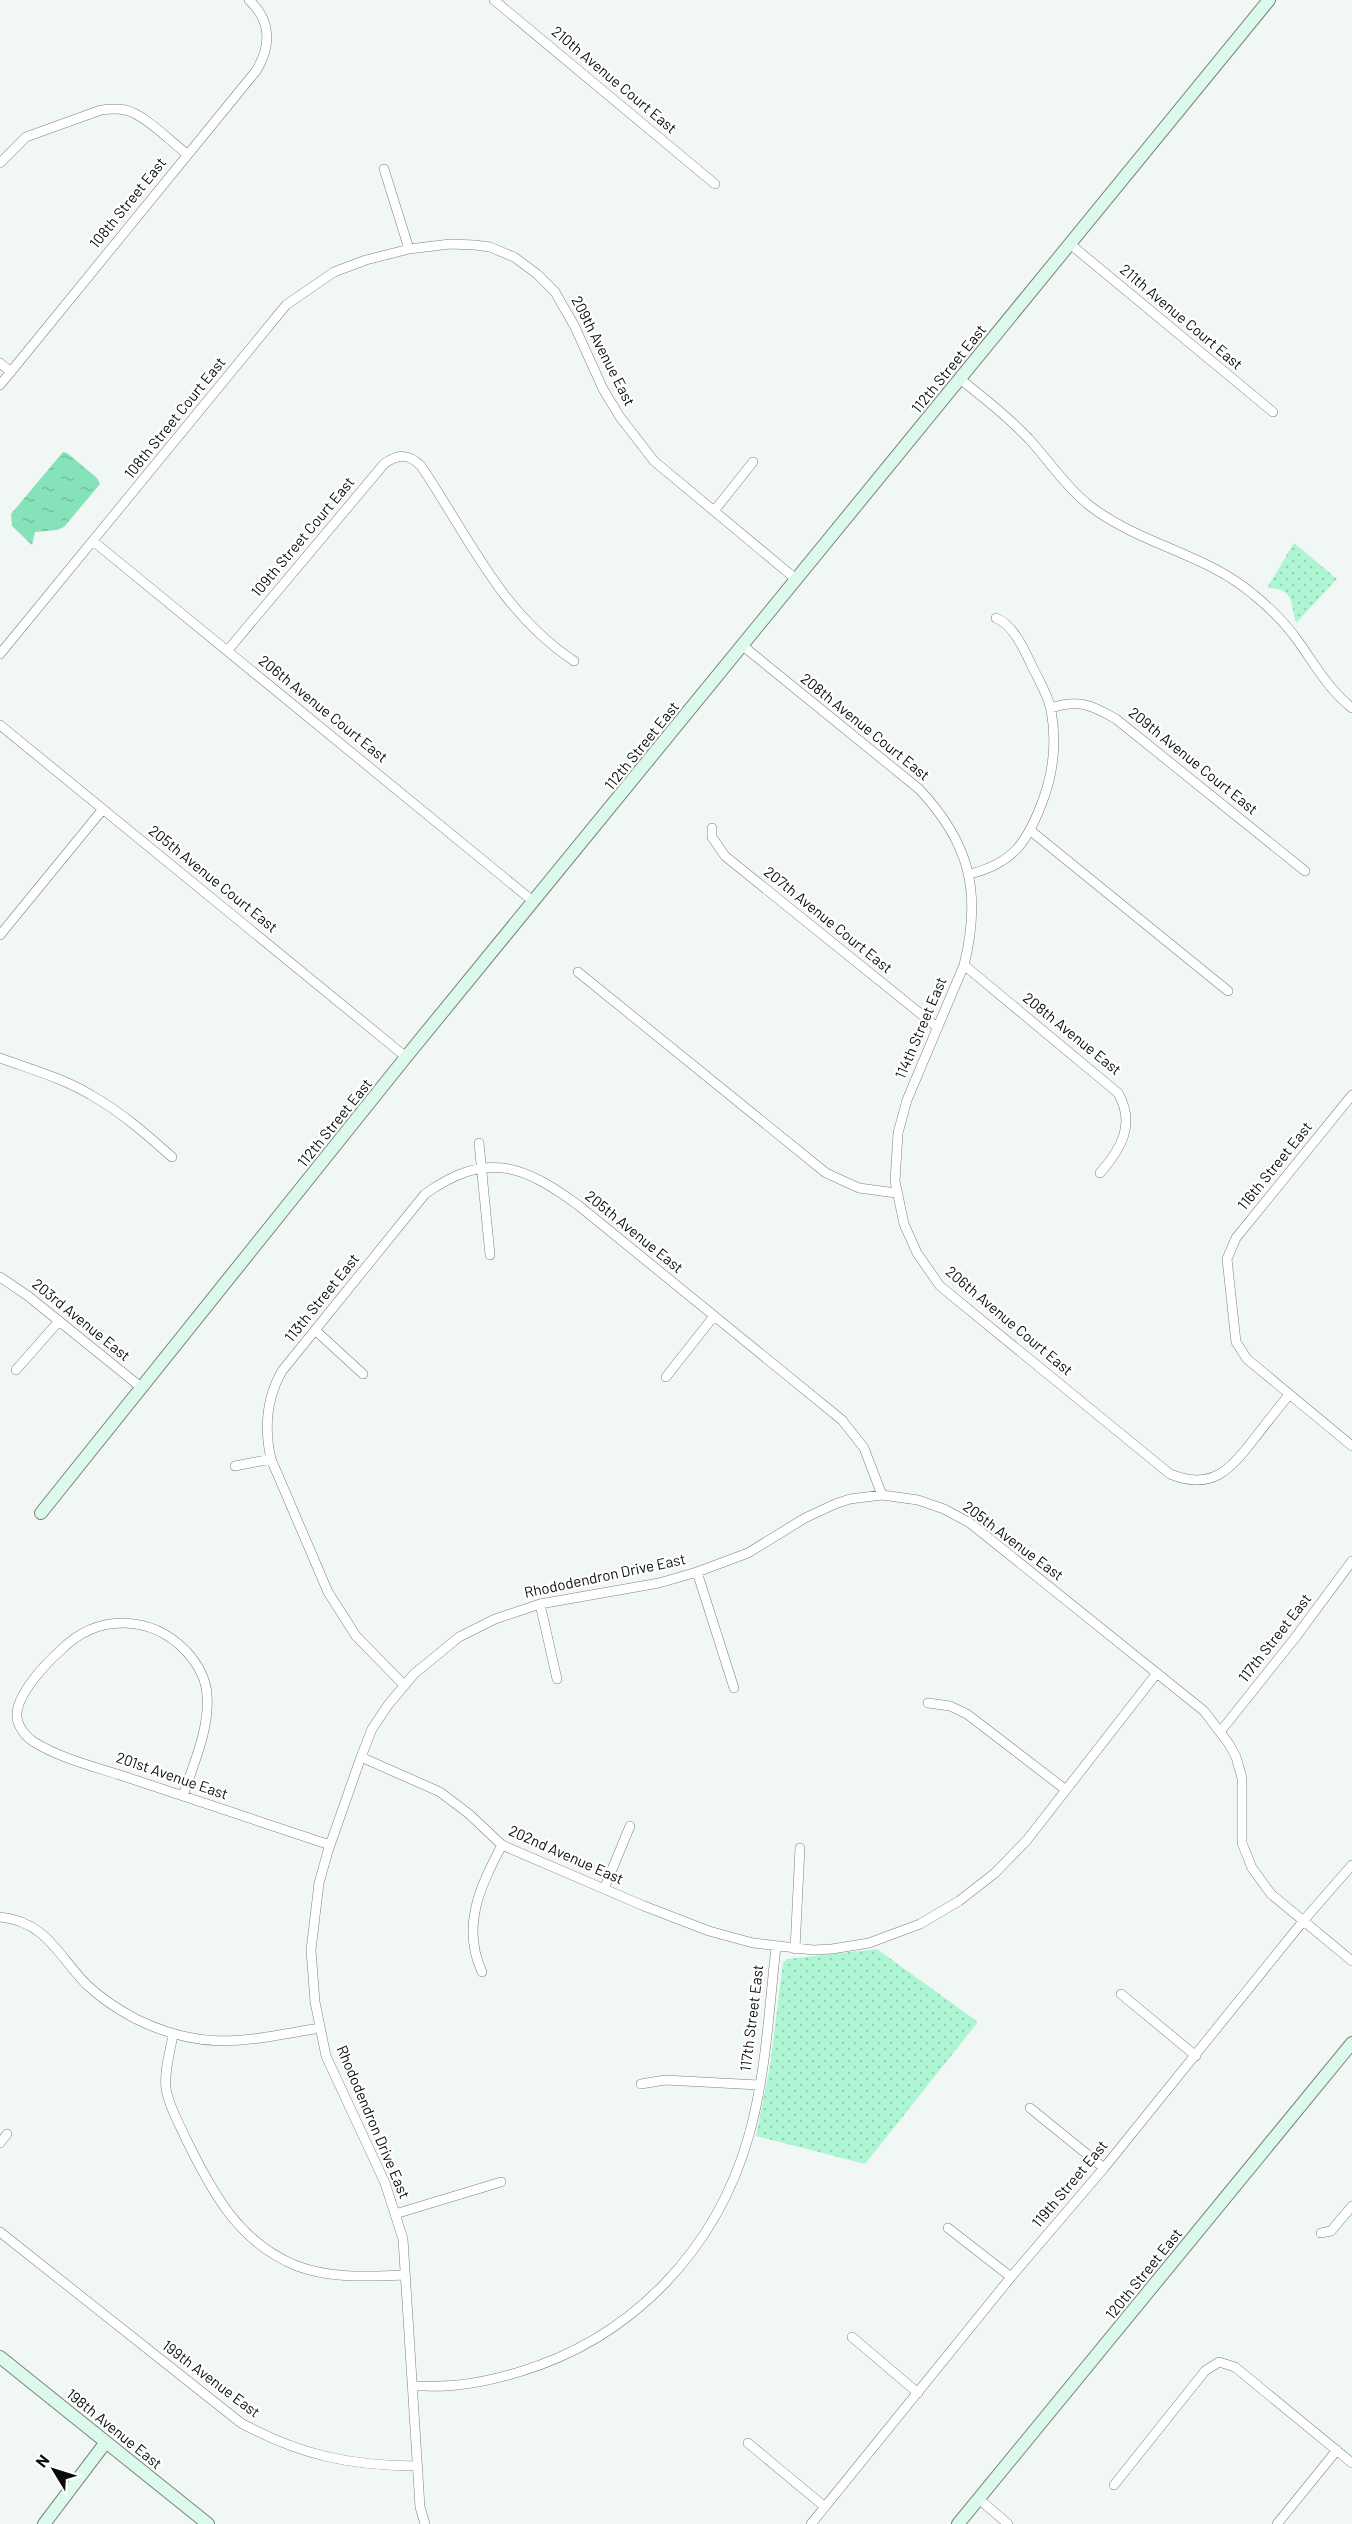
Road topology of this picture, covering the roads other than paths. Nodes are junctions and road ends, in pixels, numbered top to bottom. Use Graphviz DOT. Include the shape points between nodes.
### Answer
graph roads {
  1 [pos="249,0"];
  2 [pos="494,0"];
  3 [pos="1269,0"];
  4 [pos="187,154"];
  5 [pos="0,163"];
  6 [pos="384,169"];
  7 [pos="715,184"];
  8 [pos="1070,244"];
  9 [pos="409,249"];
  10 [pos="0,363"];
  11 [pos="11,372"];
  12 [pos="960,379"];
  13 [pos="0,385"];
  14 [pos="1273,412"];
  15 [pos="753,462"];
  16 [pos="714,511"];
  17 [pos="93,541"];
  18 [pos="797,580"];
  19 [pos="996,618"];
  20 [pos="743,646"];
  21 [pos="228,650"];
  22 [pos="0,654"];
  23 [pos="574,661"];
  24 [pos="1051,708"];
  25 [pos="1352,708"];
  26 [pos="0,725"];
  27 [pos="103,809"];
  28 [pos="712,828"];
  29 [pos="1032,831"];
  30 [pos="1305,871"];
  31 [pos="970,874"];
  32 [pos="534,902"];
  33 [pos="0,934"];
  34 [pos="964,965"];
  35 [pos="578,972"];
  36 [pos="1228,991"];
  37 [pos="937,1027"];
  38 [pos="406,1057"];
  39 [pos="0,1058"];
  40 [pos="1350,1100"];
  41 [pos="479,1143"];
  42 [pos="172,1157"];
  43 [pos="482,1169"];
  44 [pos="1100,1173"];
  45 [pos="896,1193"];
  46 [pos="490,1255"];
  47 [pos="0,1277"];
  48 [pos="714,1316"];
  49 [pos="59,1321"];
  50 [pos="315,1330"];
  51 [pos="16,1370"];
  52 [pos="363,1374"];
  53 [pos="666,1377"];
  54 [pos="142,1388"];
  55 [pos="1289,1395"];
  56 [pos="1352,1446"];
  57 [pos="271,1459"];
  58 [pos="236,1466"];
  59 [pos="882,1495"];
  60 [pos="41,1513"];
  61 [pos="1352,1562"];
  62 [pos="698,1572"];
  63 [pos="540,1604"];
  64 [pos="1157,1673"];
  65 [pos="557,1679"];
  66 [pos="404,1685"];
  67 [pos="734,1688"];
  68 [pos="928,1703"];
  69 [pos="1220,1732"];
  70 [pos="361,1757"];
  71 [pos="1066,1790"];
  72 [pos="183,1796"];
  73 [pos="630,1826"];
  74 [pos="330,1845"];
  75 [pos="502,1845"];
  76 [pos="800,1848"];
  77 [pos="1352,1864"];
  78 [pos="604,1889"];
  79 [pos="0,1917"];
  80 [pos="1304,1920"];
  81 [pos="776,1947"];
  82 [pos="795,1948"];
  83 [pos="1352,1961"];
  84 [pos="482,1972"];
  85 [pos="1121,1994"];
  86 [pos="320,2028"];
  87 [pos="173,2035"];
  88 [pos="1352,2043"];
  89 [pos="1196,2056"];
  90 [pos="641,2084"];
  91 [pos="759,2085"];
  92 [pos="1030,2108"];
  93 [pos="7,2134"];
  94 [pos="0,2143"];
  95 [pos="1104,2168"];
  96 [pos="501,2182"];
  97 [pos="1352,2206"];
  98 [pos="395,2214"];
  99 [pos="948,2228"];
  100 [pos="0,2232"];
  101 [pos="1322,2233"];
  102 [pos="405,2275"];
  103 [pos="1011,2277"];
  104 [pos="852,2337"];
  105 [pos="0,2357"];
  106 [pos="412,2386"];
  107 [pos="918,2393"];
  108 [pos="106,2442"];
  109 [pos="748,2443"];
  110 [pos="1337,2450"];
  111 [pos="1352,2463"];
  112 [pos="417,2466"];
  113 [pos="1114,2485"];
  114 [pos="979,2499"];
  115 [pos="825,2507"];
  116 [pos="44,2524"];
  117 [pos="208,2524"];
  118 [pos="425,2524"];
  119 [pos="811,2524"];
  120 [pos="958,2524"];
  121 [pos="1008,2524"];
  122 [pos="1277,2524"];
  1 -- 4 [label="street, 108th Street East" via="264,19 266,51 256,71"];
  2 -- 7 [label="street, 210th Avenue Court East"];
  3 -- 8 [label="street, 112th Street East"];
  4 -- 5 [label="street" via="136,114 101,110 26,137"];
  4 -- 11 [label="street, 108th Street East"];
  6 -- 9 [label="street"];
  8 -- 12 [label="street, 112th Street East"];
  8 -- 14 [label="street, 211th Avenue Court East"];
  9 -- 16 [label="street, 209th Avenue East" via="450,244 489,247 537,274 566,308 603,389 642,448 663,471"];
  9 -- 17 [label="street, 108th Street Court East" via="334,272 286,305"];
  10 -- 11 [label="street"];
  11 -- 13 [label="street, 108th Street East"];
  12 -- 18 [label="street, 112th Street East"];
  12 -- 25 [label="street" via="1018,428 1057,475 1091,506 1137,535 1198,558 1253,594 1296,638 1333,691"];
  15 -- 16 [label="street"];
  16 -- 18 [label="street, 209th Avenue East"];
  17 -- 21 [label="street, 206th Avenue Court East"];
  17 -- 22 [label="street, 108th Street Court East"];
  18 -- 20 [label="street, 112th Street East"];
  19 -- 24 [label="street" via="1005,621 1017,638"];
  20 -- 31 [label="street, 208th Avenue Court East" via="919,789 956,837"];
  20 -- 32 [label="street, 112th Street East"];
  21 -- 23 [label="street, 109th Street Court East" via="384,464 397,456 408,456 421,466 487,575 511,605"];
  21 -- 32 [label="street, 206th Avenue Court East"];
  24 -- 29 [label="street" via="1054,763"];
  24 -- 30 [label="street, 209th Avenue Court East" via="1078,703 1116,719"];
  26 -- 27 [label="street, 205th Avenue Court East"];
  27 -- 33 [label="street"];
  27 -- 38 [label="street, 205th Avenue Court East"];
  28 -- 37 [label="street, 207th Avenue Court East" via="712,837 725,856"];
  29 -- 31 [label="street" via="1008,857"];
  29 -- 36 [label="street"];
  31 -- 34 [label="street, 114th Street East" via="972,921"];
  32 -- 38 [label="street, 112th Street East"];
  34 -- 37 [label="street, 114th Street East"];
  34 -- 44 [label="street, 208th Avenue East" via="1118,1093 1125,1109 1126,1132"];
  35 -- 45 [label="street" via="826,1173 859,1188"];
  37 -- 45 [label="street, 114th Street East" via="901,1120 895,1149"];
  38 -- 54 [label="street, 112th Street East"];
  39 -- 42 [label="street" via="90,1094 127,1117"];
  40 -- 55 [label="street, 116th Street East" via="1236,1238 1227,1258 1236,1342 1247,1359"];
  41 -- 43 [label="street"];
  43 -- 46 [label="street"];
  43 -- 48 [label="street, 205th Avenue East" via="508,1168 531,1174 578,1205"];
  43 -- 50 [label="street, 113th Street East" via="457,1174 425,1194"];
  45 -- 55 [label="street, 206th Avenue Court East" via="917,1253 940,1286 1170,1474 1196,1480 1215,1477 1233,1466"];
  47 -- 49 [label="street, 203rd Avenue East"];
  48 -- 53 [label="street"];
  48 -- 59 [label="street, 205th Avenue East" via="842,1420 864,1448"];
  49 -- 51 [label="street"];
  49 -- 54 [label="street, 203rd Avenue East"];
  50 -- 52 [label="street"];
  50 -- 57 [label="street, 113th Street East" via="282,1371 272,1394 267,1428"];
  54 -- 60 [label="street, 112th Street East"];
  55 -- 56 [label="street"];
  57 -- 58 [label="street"];
  57 -- 66 [label="street" via="328,1592 356,1636"];
  59 -- 62 [label="street, Rhododendron Drive East" via="835,1504 748,1553"];
  59 -- 64 [label="street, 205th Avenue East" via="918,1500 970,1523"];
  61 -- 69 [label="street, 117th Street East"];
  62 -- 63 [label="street, Rhododendron Drive East" via="659,1583"];
  62 -- 67 [label="street"];
  63 -- 65 [label="street"];
  63 -- 66 [label="street, Rhododendron Drive East" via="459,1636"];
  64 -- 69 [label="street, 205th Avenue East" via="1204,1711"];
  64 -- 71 [label="street, 117th Street East"];
  66 -- 70 [label="street, Rhododendron Drive East" via="372,1729"];
  68 -- 71 [label="street" via="950,1706 967,1714"];
  69 -- 80 [label="street, 205th Avenue East" via="1236,1757 1242,1778 1240,1826 1247,1856 1261,1883"];
  70 -- 74 [label="street, Rhododendron Drive East"];
  70 -- 75 [label="street, 202nd Avenue East" via="440,1792"];
  71 -- 82 [label="street, 117th Street East" via="1003,1865 940,1913 904,1932 868,1943 832,1949"];
  72 -- 72 [label="street, 201st Avenue East" via="208,1697 204,1677 196,1664 163,1633 143,1624 120,1622 87,1631 62,1648 20,1702 17,1717 28,1737 47,1749"];
  72 -- 74 [label="street, 201st Avenue East"];
  73 -- 78 [label="street"];
  74 -- 86 [label="street, Rhododendron Drive East" via="316,1899 311,1950"];
  75 -- 78 [label="street, 202nd Avenue East"];
  75 -- 84 [label="street" via="472,1921 472,1944"];
  76 -- 82 [label="street"];
  77 -- 80 [label="street, 119th Street East"];
  78 -- 81 [label="street, 202nd Avenue East" via="709,1931"];
  79 -- 87 [label="street" via="36,1929 99,1995 129,2015"];
  80 -- 83 [label="street, 205th Avenue East"];
  80 -- 89 [label="street, 119th Street East"];
  81 -- 82 [label="street, 117th Street East"];
  81 -- 91 [label="street, 117th Street East"];
  85 -- 89 [label="street"];
  86 -- 87 [label="street" via="228,2042"];
  86 -- 98 [label="street, Rhododendron Drive East" via="332,2071 385,2183"];
  87 -- 102 [label="street" via="166,2077 172,2109 209,2187 234,2223 273,2253 307,2269 344,2276"];
  88 -- 114 [label="street, 120th Street East"];
  89 -- 95 [label="street, 119th Street East"];
  90 -- 91 [label="street" via="665,2080"];
  91 -- 106 [label="street, 117th Street East" via="750,2132 725,2200 693,2253 648,2301 601,2337 538,2366 458,2385"];
  92 -- 95 [label="street"];
  93 -- 94 [label="street"];
  95 -- 103 [label="street, 119th Street East"];
  96 -- 98 [label="street"];
  97 -- 101 [label="street" via="1331,2231"];
  98 -- 102 [label="street, Rhododendron Drive East" via="403,2239"];
  99 -- 103 [label="street"];
  100 -- 112 [label="street, 199th Avenue East" via="241,2423 287,2446 319,2456 356,2464"];
  102 -- 106 [label="street, Rhododendron Drive East"];
  103 -- 107 [label="street, 119th Street East"];
  104 -- 107 [label="street"];
  105 -- 108 [label="street, 198th Avenue East"];
  106 -- 112 [label="street, Rhododendron Drive East"];
  107 -- 115 [label="street, 119th Street East"];
  108 -- 116 [label="street"];
  108 -- 117 [label="street, 198th Avenue East"];
  109 -- 115 [label="street"];
  110 -- 111 [label="street"];
  110 -- 113 [label="street" via="1235,2367 1219,2362 1206,2371"];
  110 -- 122 [label="street"];
  112 -- 118 [label="street"];
  114 -- 120 [label="street, 120th Street East"];
  114 -- 121 [label="street"];
  115 -- 119 [label="street, 119th Street East"];
}
